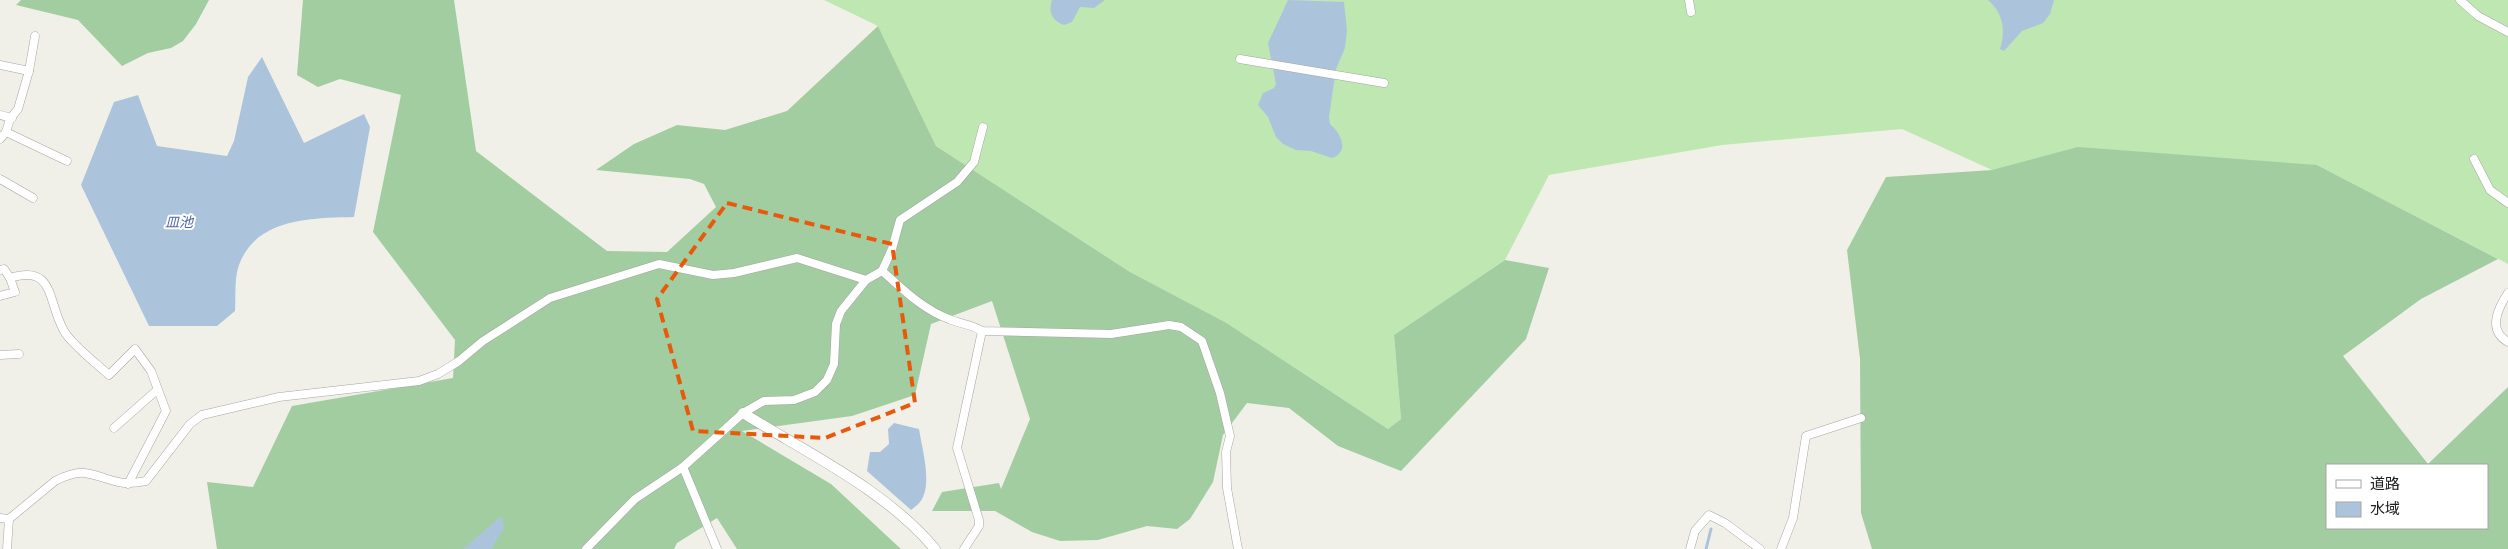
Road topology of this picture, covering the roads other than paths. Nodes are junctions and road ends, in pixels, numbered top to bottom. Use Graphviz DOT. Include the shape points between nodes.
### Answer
graph roads {
  1 [pos="1689,0"];
  2 [pos="2460,0"];
  3 [pos="1691,12"];
  4 [pos="2508,32"];
  5 [pos="35,36"];
  6 [pos="1240,59"];
  7 [pos="0,65"];
  8 [pos="29,71"];
  9 [pos="1384,83"];
  10 [pos="0,115"];
  11 [pos="12,118"];
  12 [pos="983,126"];
  13 [pos="6,132"];
  14 [pos="0,139"];
  15 [pos="2474,159"];
  16 [pos="67,162"];
  17 [pos="0,179"];
  18 [pos="33,198"];
  19 [pos="2508,203"];
  20 [pos="0,270"];
  21 [pos="882,271"];
  22 [pos="10,278"];
  23 [pos="866,280"];
  24 [pos="2508,293"];
  25 [pos="0,296"];
  26 [pos="982,331"];
  27 [pos="2508,342"];
  28 [pos="19,354"];
  29 [pos="0,355"];
  30 [pos="157,390"];
  31 [pos="743,413"];
  32 [pos="1861,418"];
  33 [pos="114,428"];
  34 [pos="684,467"];
  35 [pos="128,484"];
  36 [pos="0,518"];
  37 [pos="9,518"];
  38 [pos="7,549"];
  39 [pos="586,549"];
  40 [pos="717,549"];
  41 [pos="935,549"];
  42 [pos="964,549"];
  43 [pos="1238,549"];
  44 [pos="1690,549"];
  45 [pos="1760,549"];
  46 [pos="1781,549"];
  1 -- 3 [label="street"];
  2 -- 4 [label="street" via="2478,16"];
  5 -- 8 [label="street"];
  6 -- 9 [label="street"];
  7 -- 8 [label="street"];
  8 -- 11 [label="street" via="18,109"];
  10 -- 11 [label="street"];
  11 -- 13 [label="street"];
  12 -- 21 [label="street" via="974,162 957,182 900,220"];
  13 -- 14 [label="street"];
  13 -- 16 [label="street"];
  15 -- 19 [label="street" via="2490,190"];
  17 -- 18 [label="street"];
  20 -- 22 [label="street" via="4,269"];
  21 -- 23 [label="street"];
  21 -- 26 [label="street" via="916,302"];
  22 -- 25 [label="street" via="15,292"];
  22 -- 30 [label="street" via="26,273 43,281 64,332 108,375 135,349 152,371"];
  23 -- 31 [label="street" via="841,311 836,324 834,364 827,380 806,397 764,401"];
  23 -- 35 [label="street" via="797,258 713,275 659,264 550,298 438,374 419,380 279,397 202,415 190,424 146,480"];
  24 -- 27 [label="street" via="2495,317 2497,330"];
  26 -- 42 [label="street" via="957,448 979,520 979,526"];
  26 -- 43 [label="street" via="1111,334 1169,325 1181,327 1202,341 1218,384 1230,436 1226,452 1227,488"];
  28 -- 29 [label="street"];
  30 -- 33 [label="street"];
  30 -- 35 [label="street" via="166,410"];
  31 -- 34 [label="street"];
  31 -- 41 [label="street" via="873,493"];
  32 -- 46 [label="street" via="1806,436 1792,518"];
  34 -- 39 [label="street" via="636,499"];
  34 -- 40 [label="street"];
  35 -- 37 [label="street" via="83,473 63,477"];
  36 -- 37 [label="street"];
  37 -- 38 [label="street"];
  44 -- 45 [label="street" via="1695,531 1709,515"];
}
